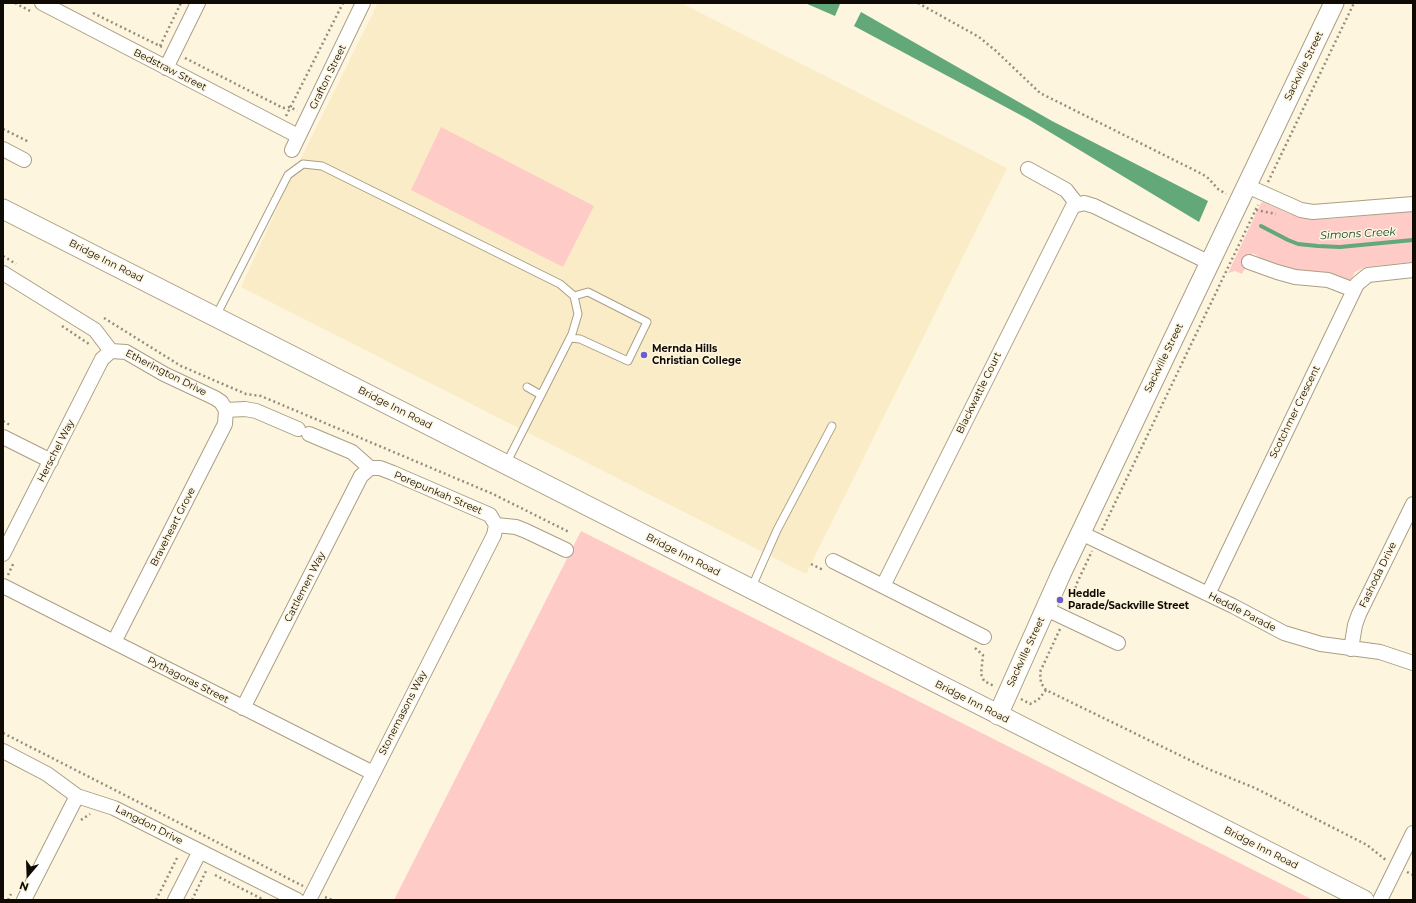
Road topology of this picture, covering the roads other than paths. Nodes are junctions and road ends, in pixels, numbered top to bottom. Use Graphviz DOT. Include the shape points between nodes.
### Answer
graph roads {
  1 [pos="42,3"];
  2 [pos="198,3"];
  3 [pos="363,3"];
  4 [pos="1334,3"];
  5 [pos="166,68"];
  6 [pos="298,136"];
  7 [pos="292,150"];
  8 [pos="4,152"];
  9 [pos="24,160"];
  10 [pos="1028,169"];
  11 [pos="1251,198"];
  12 [pos="1077,204"];
  13 [pos="1413,204"];
  14 [pos="3,210"];
  15 [pos="1249,262"];
  16 [pos="1210,263"];
  17 [pos="1413,270"];
  18 [pos="3,273"];
  19 [pos="1354,290"];
  20 [pos="574,296"];
  21 [pos="216,316"];
  22 [pos="570,338"];
  23 [pos="111,351"];
  24 [pos="527,387"];
  25 [pos="542,394"];
  26 [pos="226,410"];
  27 [pos="832,426"];
  28 [pos="3,437"];
  29 [pos="50,461"];
  30 [pos="506,465"];
  31 [pos="370,468"];
  32 [pos="1413,504"];
  33 [pos="496,525"];
  34 [pos="1089,537"];
  35 [pos="566,550"];
  36 [pos="10,555"];
  37 [pos="829,566"];
  38 [pos="3,586"];
  39 [pos="883,586"];
  40 [pos="751,590"];
  41 [pos="1208,594"];
  42 [pos="1046,609"];
  43 [pos="984,637"];
  44 [pos="114,642"];
  45 [pos="1118,643"];
  46 [pos="1351,649"];
  47 [pos="1413,663"];
  48 [pos="243,708"];
  49 [pos="998,715"];
  50 [pos="3,751"];
  51 [pos="373,773"];
  52 [pos="77,796"];
  53 [pos="1413,833"];
  54 [pos="200,851"];
  55 [pos="311,895"];
  56 [pos="24,900"];
  57 [pos="175,900"];
  58 [pos="296,900"];
  59 [pos="1364,900"];
  60 [pos="1380,900"];
  1 -- 5 [label="street, Bedstraw Street"];
  2 -- 5 [label="street"];
  3 -- 6 [label="street, Grafton Street"];
  4 -- 11 [label="main road, Sackville Street"];
  5 -- 6 [label="street, Bedstraw Street"];
  6 -- 7 [label="street, Grafton Street"];
  8 -- 9 [label="street"];
  10 -- 12 [label="street" via="1066,190"];
  11 -- 13 [label="street" via="1313,212"];
  11 -- 16 [label="main road, Sackville Street"];
  12 -- 16 [label="street" via="1094,206"];
  12 -- 39 [label="street, Blackwattle Court" via="1070,210"];
  14 -- 21 [label="main road, Bridge Inn Road"];
  15 -- 19 [label="street" via="1295,277 1328,280"];
  16 -- 34 [label="main road, Sackville Street"];
  17 -- 19 [label="street, Scotchmer Crescent" via="1368,275"];
  18 -- 23 [label="street, Etherington Drive" via="95,330"];
  19 -- 41 [label="street, Scotchmer Crescent"];
  20 -- 21 [label="lane" via="560,284 322,166 303,164 288,175"];
  20 -- 22 [label="lane" via="578,314"];
  20 -- 22 [label="lane" via="588,292 647,322 628,361 580,339"];
  21 -- 30 [label="main road, Bridge Inn Road"];
  22 -- 25 [label="lane"];
  23 -- 26 [label="street, Etherington Drive" via="126,352 164,374 215,398"];
  23 -- 29 [label="street, Herschel Way" via="102,359"];
  24 -- 25 [label="lane"];
  25 -- 30 [label="lane"];
  26 -- 31 [label="street" via="256,411 352,452"];
  26 -- 44 [label="street, Braveheart Grove" via="225,424"];
  27 -- 40 [label="lane" via="777,530"];
  28 -- 29 [label="street"];
  29 -- 36 [label="street, Herschel Way"];
  30 -- 40 [label="main road, Bridge Inn Road"];
  31 -- 33 [label="street, Porepunkah Street" via="380,468 393,473 486,513 493,518"];
  31 -- 48 [label="street, Cattlemen Way" via="361,476"];
  32 -- 46 [label="street, Fashoda Drive" via="1358,614"];
  33 -- 35 [label="street" via="526,530"];
  33 -- 51 [label="street, Stonemasons Way" via="494,535"];
  34 -- 41 [label="street, Heddle Parade"];
  34 -- 42 [label="main road, Sackville Street"];
  37 -- 39 [label="street"];
  38 -- 44 [label="street, Pythagoras Street"];
  39 -- 43 [label="street"];
  40 -- 49 [label="main road, Bridge Inn Road"];
  41 -- 46 [label="street, Heddle Parade" via="1284,633 1320,644"];
  42 -- 45 [label="street"];
  42 -- 49 [label="main road, Sackville Street"];
  44 -- 48 [label="street, Pythagoras Street"];
  46 -- 47 [label="street, Heddle Parade" via="1380,652"];
  48 -- 51 [label="street, Pythagoras Street"];
  49 -- 59 [label="main road, Bridge Inn Road"];
  50 -- 52 [label="street, Langdon Drive" via="53,778"];
  51 -- 55 [label="street, Stonemasons Way"];
  52 -- 54 [label="street, Langdon Drive" via="114,808"];
  52 -- 56 [label="street"];
  53 -- 60 [label="street"];
  54 -- 57 [label="street"];
  54 -- 58 [label="street, Langdon Drive"];
}
